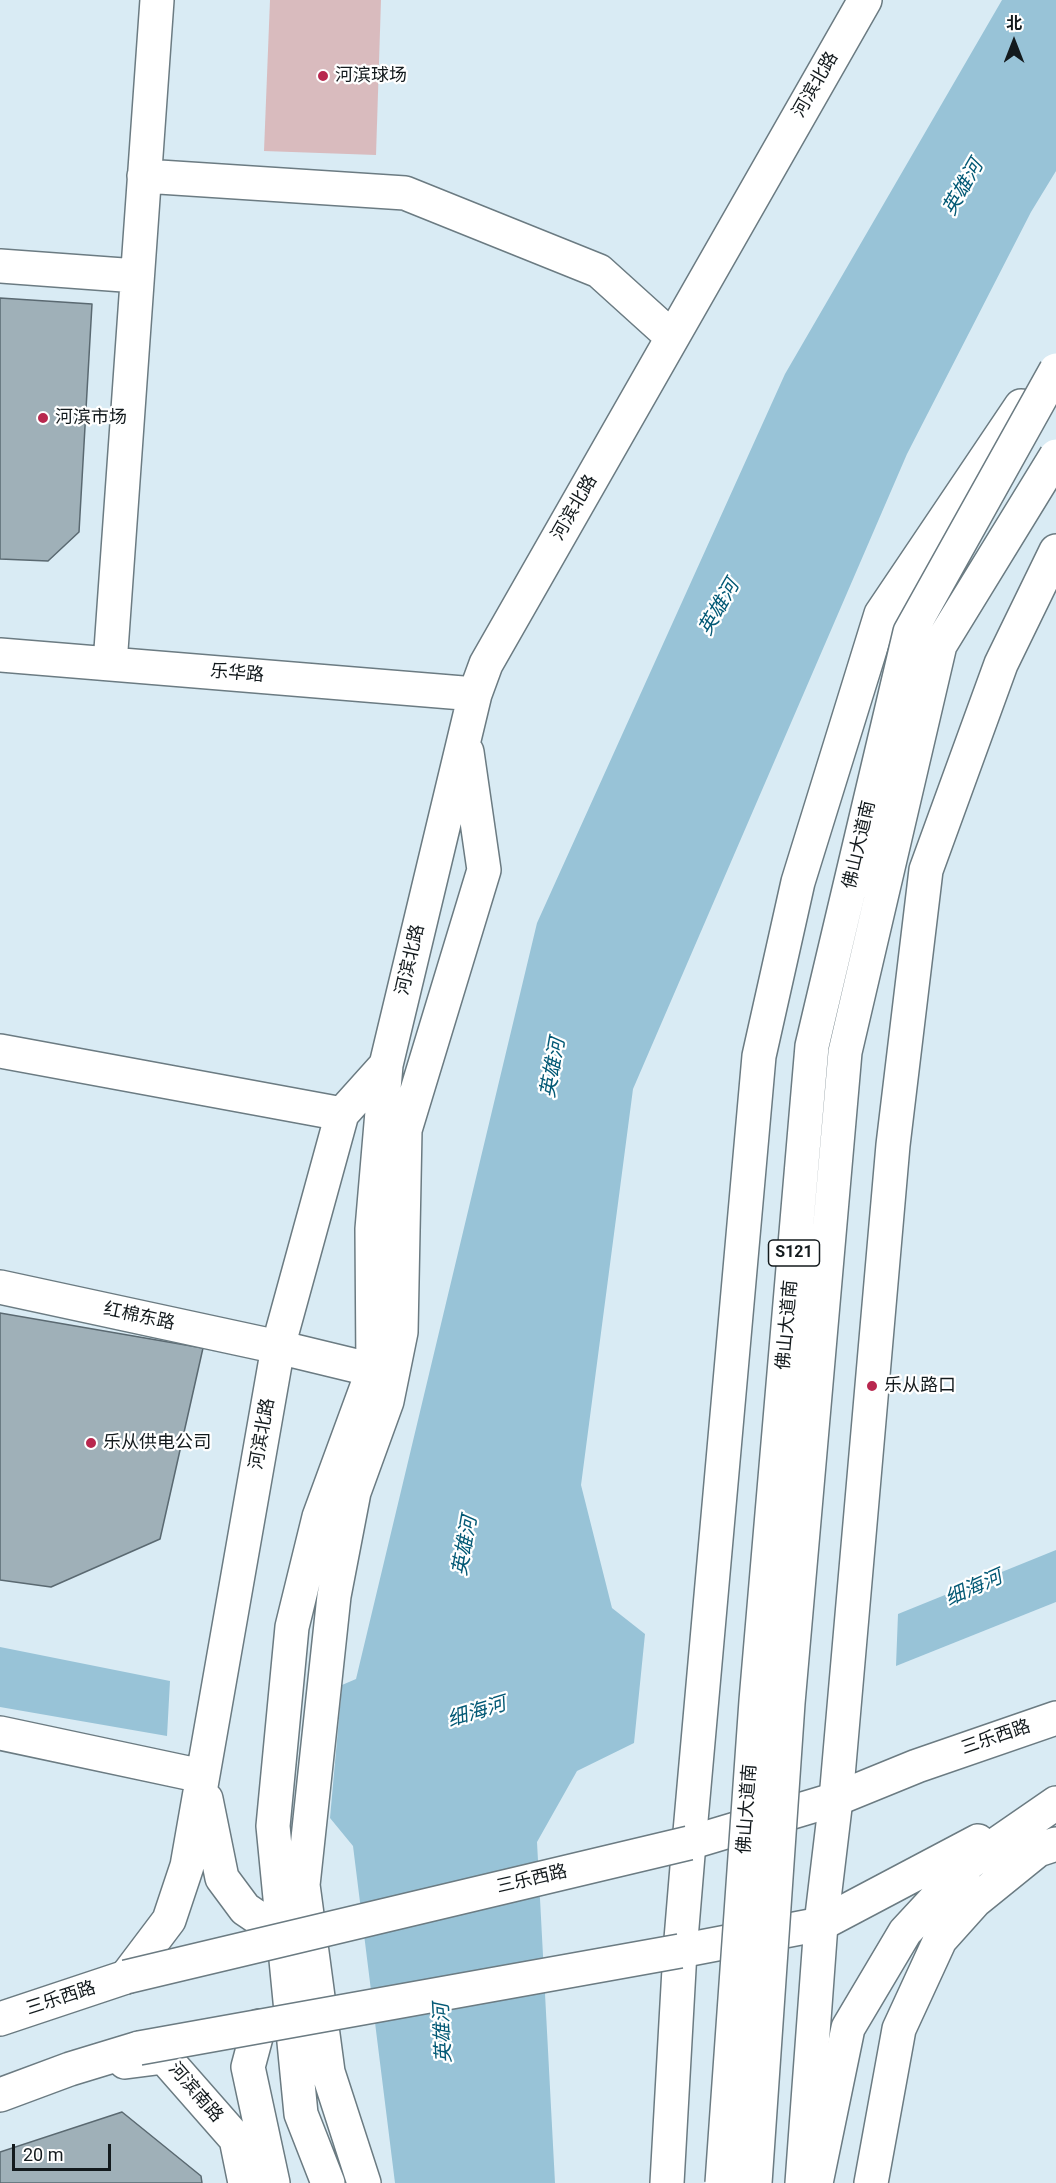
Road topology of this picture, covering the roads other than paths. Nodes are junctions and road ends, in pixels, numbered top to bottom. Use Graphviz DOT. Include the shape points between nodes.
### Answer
graph roads {
  1 [pos="157,0"];
  2 [pos="865,0"];
  3 [pos="144,176"];
  4 [pos="0,266"];
  5 [pos="137,276"];
  6 [pos="672,337"];
  7 [pos="1056,355"];
  8 [pos="1056,370"];
  9 [pos="1056,456"];
  10 [pos="1056,551"];
  11 [pos="0,655"];
  12 [pos="110,664"];
  13 [pos="475,694"];
  14 [pos="465,735"];
  15 [pos="0,1051"];
  16 [pos="386,1065"];
  17 [pos="342,1114"];
  18 [pos="0,1287"];
  19 [pos="278,1347"];
  20 [pos="373,1370"];
  21 [pos="1056,1718"];
  22 [pos="0,1733"];
  23 [pos="202,1776"];
  24 [pos="836,1799"];
  25 [pos="1056,1801"];
  26 [pos="689,1843"];
  27 [pos="1056,1844"];
  28 [pos="821,1924"];
  29 [pos="288,1938"];
  30 [pos="680,1951"];
  31 [pos="126,1977"];
  32 [pos="0,2019"];
  33 [pos="259,2026"];
  34 [pos="70,2070"];
  35 [pos="0,2095"];
  36 [pos="245,2183"];
  37 [pos="273,2183"];
  38 [pos="328,2183"];
  39 [pos="364,2183"];
  40 [pos="667,2183"];
  41 [pos="722,2183"];
  42 [pos="755,2183"];
  43 [pos="802,2183"];
  44 [pos="816,2183"];
  45 [pos="871,2183"];
  1 -- 3 [label="main road"];
  2 -- 6 [label="main road, 河滨北路"];
  3 -- 5 [label="main road"];
  3 -- 6 [label="main road" via="405,194 599,271"];
  4 -- 5 [label="main road"];
  5 -- 12 [label="main road"];
  6 -- 13 [label="main road, 河滨北路" via="486,664"];
  7 -- 26 [label="main road" via="880,614 798,882 759,1056"];
  8 -- 41 [label="main road, 佛山大道南 / S121, bridge" via="910,632 812,1046 756,1701"];
  9 -- 42 [label="main road, 佛山大道南 / S121, bridge" via="940,645 844,1052 788,1703"];
  10 -- 24 [label="main road" via="1001,664 926,870 893,1145"];
  11 -- 12 [label="main road, 乐华路"];
  12 -- 13 [label="main road, 乐华路"];
  13 -- 14 [label="main road, 河滨北路"];
  14 -- 16 [label="main road, 河滨北路"];
  14 -- 39 [label="main road" via="484,870 405,1130 401,1332 387,1401 354,1492 334,1596 303,1885 328,2072"];
  15 -- 17 [label="main road"];
  16 -- 17 [label="main road, 河滨北路"];
  16 -- 20 [label="main road" via="372,1229"];
  17 -- 19 [label="main road, 河滨北路"];
  18 -- 19 [label="main road, 红棉东路"];
  19 -- 20 [label="main road, 红棉东路"];
  19 -- 23 [label="main road, 河滨北路"];
  20 -- 38 [label="main road" via="319,1517 292,1627 273,1826 301,2114"];
  21 -- 24 [label="main road, 三乐西路"];
  22 -- 23 [label="main road"];
  23 -- 29 [label="main road" via="222,1878 245,1910"];
  23 -- 31 [label="main road, 河滨北路" via="187,1866 168,1920"];
  24 -- 26 [label="main road, 三乐西路"];
  24 -- 28 [label="main road"];
  25 -- 28 [label="main road"];
  25 -- 44 [label="main road" via="969,1863 905,1932 848,2028"];
  26 -- 29 [label="main road, 三乐西路, bridge"];
  26 -- 30 [label="main road"];
  27 -- 45 [label="main road" via="1038,1850 975,1901 940,1940 899,2029"];
  28 -- 30 [label="main road"];
  28 -- 43 [label="main road"];
  29 -- 31 [label="main road, 三乐西路, bridge"];
  30 -- 33 [label="main road, bridge"];
  30 -- 40 [label="main road"];
  31 -- 32 [label="main road, 三乐西路"];
  33 -- 34 [label="main road, bridge" via="139,2048"];
  33 -- 37 [label="main road" via="248,2067"];
  34 -- 35 [label="main road"];
  34 -- 36 [label="main road, 河滨南路" via="164,2057 236,2139"];
}
